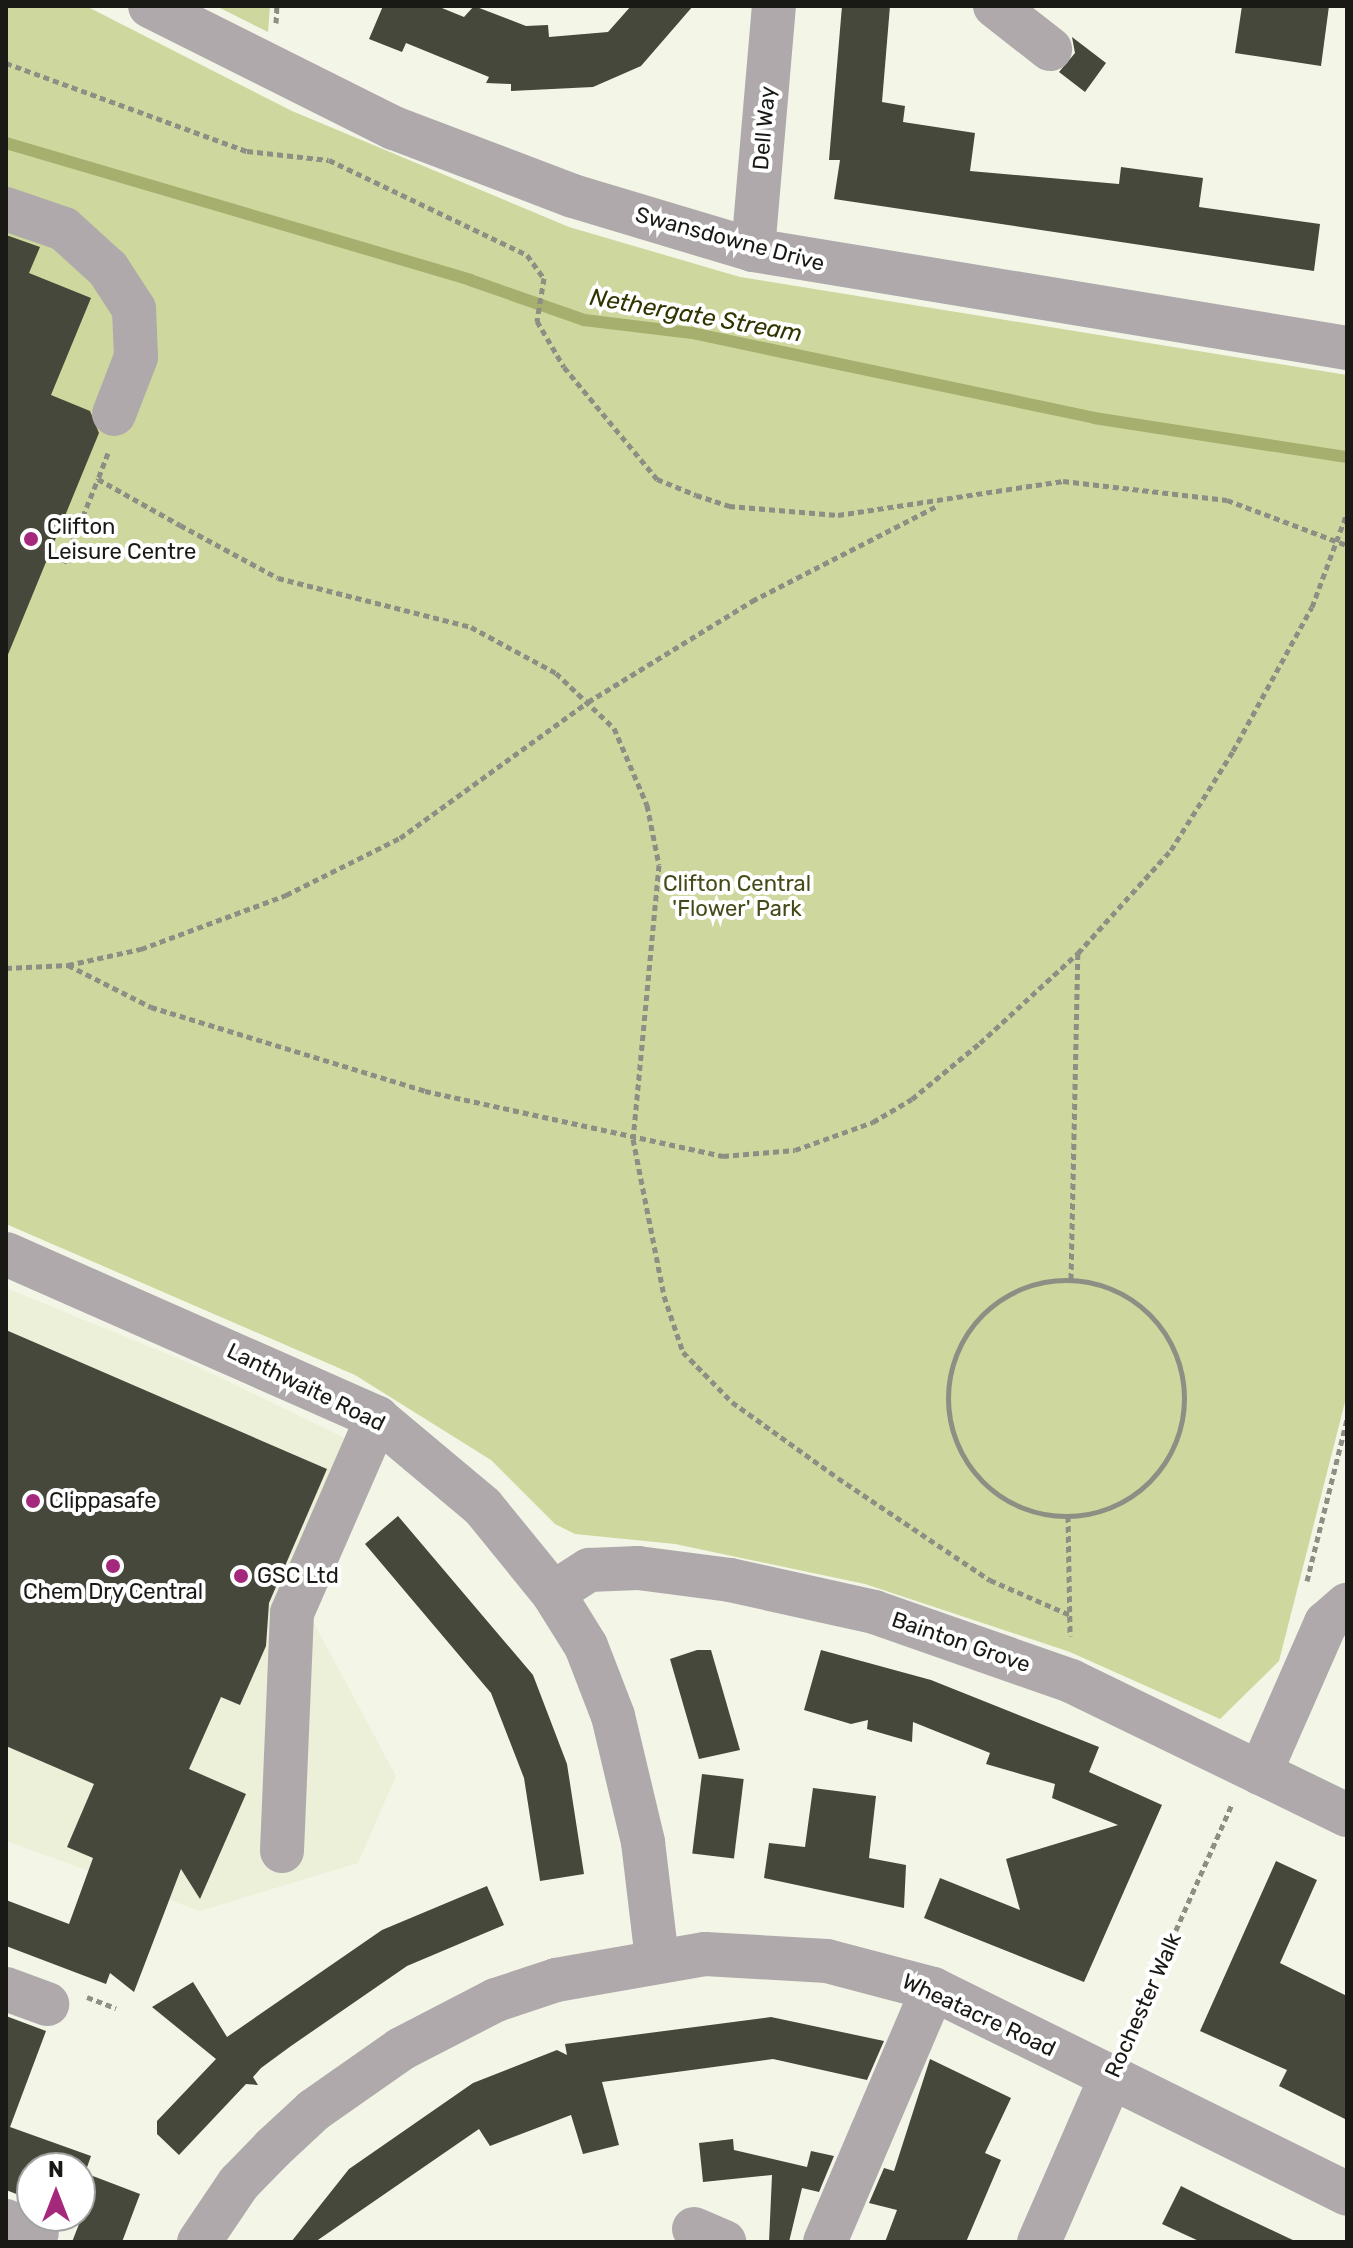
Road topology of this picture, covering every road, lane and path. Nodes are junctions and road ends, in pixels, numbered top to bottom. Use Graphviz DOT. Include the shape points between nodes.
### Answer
graph roads {
  1 [pos="150,6"];
  2 [pos="774,6"];
  3 [pos="995,6"];
  4 [pos="1050,49"];
  5 [pos="6,63"];
  6 [pos="6,209"];
  7 [pos="753,250"];
  8 [pos="1347,348"];
  9 [pos="114,414"];
  10 [pos="98,479"];
  11 [pos="943,502"];
  12 [pos="1347,513"];
  13 [pos="1339,543"];
  14 [pos="1347,545"];
  15 [pos="64,563"];
  16 [pos="588,702"];
  17 [pos="1078,953"];
  18 [pos="68,965"];
  19 [pos="6,968"];
  20 [pos="633,1139"];
  21 [pos="6,1254"];
  22 [pos="1071,1279"];
  23 [pos="377,1418"];
  24 [pos="1347,1419"];
  25 [pos="1068,1516"];
  26 [pos="553,1593"];
  27 [pos="1337,1614"];
  28 [pos="1070,1615"];
  29 [pos="1071,1681"];
  30 [pos="1254,1770"];
  31 [pos="1347,1815"];
  32 [pos="282,1851"];
  33 [pos="657,1959"];
  34 [pos="6,1989"];
  35 [pos="933,1989"];
  36 [pos="47,2004"];
  37 [pos="1111,2077"];
  38 [pos="1347,2194"];
  39 [pos="199,2242"];
  40 [pos="825,2242"];
  41 [pos="1039,2242"];
  1 -- 7 [label="street, Swansdowne Drive" via="394,128 573,196"];
  2 -- 7 [label="street, Dell Way"];
  3 -- 4 [label="street"];
  5 -- 11 [label="path" via="247,151 329,160 527,255 544,278 537,313 542,332 582,391 657,479 729,506 760,511 838,515"];
  6 -- 9 [label="street" via="64,229 108,269 134,309 136,357"];
  7 -- 8 [label="street, Swansdowne Drive"];
  9 -- 10 [label="path" via="116,434"];
  10 -- 15 [label="path"];
  10 -- 16 [label="path" via="278,578 471,627 556,673"];
  11 -- 13 [label="path" via="1063,481 1153,489 1227,500"];
  11 -- 16 [label="path" via="752,601"];
  12 -- 13 [label="path"];
  13 -- 14 [label="path"];
  13 -- 17 [label="path" via="1279,670 1179,838"];
  16 -- 18 [label="path" via="400,838 272,900 141,949"];
  16 -- 20 [label="path" via="614,728 632,766 659,865"];
  17 -- 20 [label="path" via="912,1099 838,1137 795,1150 723,1156"];
  17 -- 22 [label="path"];
  18 -- 19 [label="path"];
  18 -- 20 [label="path" via="151,1007 425,1091"];
  20 -- 28 [label="path" via="661,1282 683,1352 732,1402 838,1478 990,1580"];
  21 -- 23 [label="street, Lanthwaite Road"];
  22 -- 25 [label="path" via="1107,1286 1156,1321 1180,1363 1186,1399 1179,1435 1162,1467 1137,1493 1104,1510"];
  22 -- 25 [label="path" via="1039,1282 984,1312 965,1336 948,1396 951,1428 983,1482 1008,1501"];
  23 -- 26 [label="street, Lanthwaite Road" via="448,1471"];
  23 -- 32 [label="street" via="292,1613"];
  24 -- 27 [label="path" via="1307,1581"];
  25 -- 28 [label="path"];
  26 -- 29 [label="street, Bainton Grove" via="589,1570 612,1568 730,1580 874,1612"];
  26 -- 33 [label="street, Lanthwaite Road" via="586,1646 631,1776"];
  27 -- 30 [label="street"];
  28 -- 29 [label="path"];
  29 -- 30 [label="street, Bainton Grove"];
  30 -- 31 [label="street, Bainton Grove"];
  30 -- 37 [label="path, Rochester Walk"];
  33 -- 35 [label="street, Wheatacre Road" via="744,1954 827,1961"];
  33 -- 39 [label="street, Wheatacre Road" via="496,2000 401,2049 314,2110 273,2148 239,2183"];
  34 -- 36 [label="street"];
  35 -- 37 [label="street, Wheatacre Road"];
  35 -- 40 [label="street"];
  37 -- 38 [label="street, Wheatacre Road"];
  37 -- 41 [label="street, Rochester Walk"];
}
